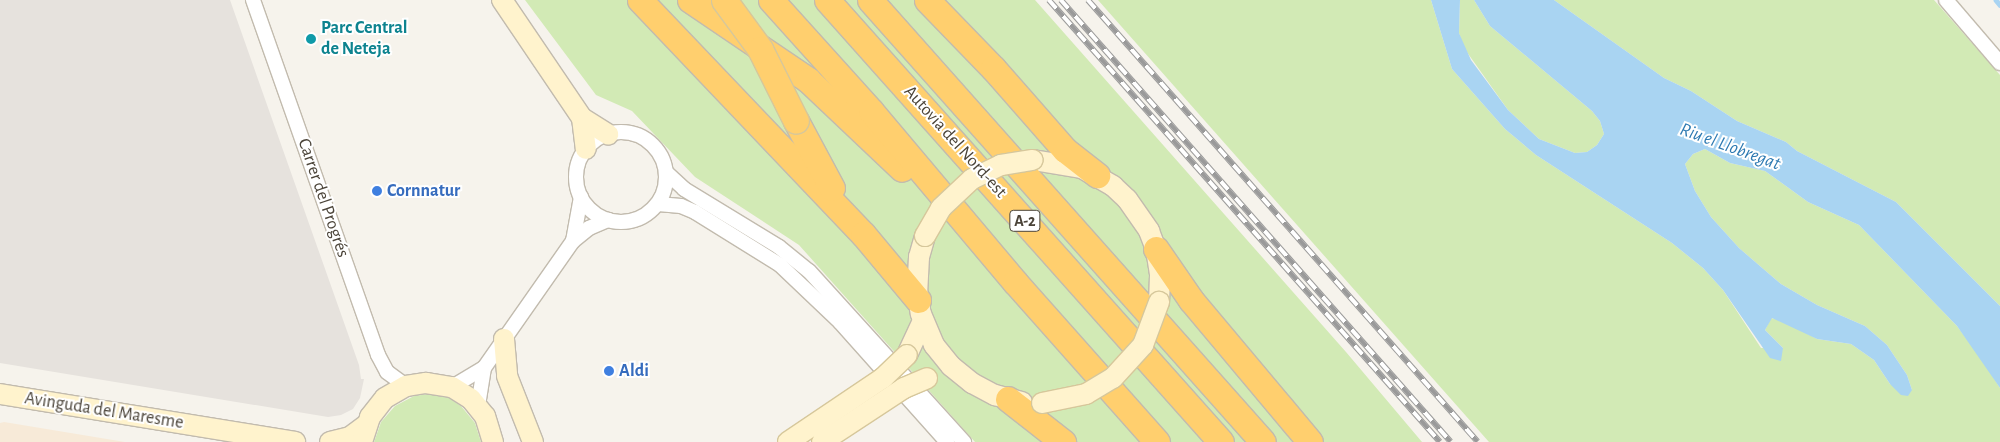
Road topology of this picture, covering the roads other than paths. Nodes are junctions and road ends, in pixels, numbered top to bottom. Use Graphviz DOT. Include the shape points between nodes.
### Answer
graph roads {
  1 [pos="254,0"];
  2 [pos="502,0"];
  3 [pos="690,0"];
  4 [pos="724,0"];
  5 [pos="771,0"];
  6 [pos="827,0"];
  7 [pos="870,0"];
  8 [pos="927,0"];
  9 [pos="1946,0"];
  10 [pos="648,8"];
  11 [pos="2000,63"];
  12 [pos="582,118"];
  13 [pos="608,134"];
  14 [pos="586,149"];
  15 [pos="666,173"];
  16 [pos="1097,175"];
  17 [pos="581,197"];
  18 [pos="658,204"];
  19 [pos="608,220"];
  20 [pos="863,234"];
  21 [pos="573,241"];
  22 [pos="1156,249"];
  23 [pos="1015,282"];
  24 [pos="920,310"];
  25 [pos="504,339"];
  26 [pos="484,368"];
  27 [pos="961,376"];
  28 [pos="406,386"];
  29 [pos="452,388"];
  30 [pos="0,395"];
  31 [pos="1008,399"];
  32 [pos="478,407"];
  33 [pos="365,433"];
  34 [pos="295,442"];
  35 [pos="330,442"];
  36 [pos="494,442"];
  37 [pos="533,442"];
  38 [pos="788,442"];
  39 [pos="822,442"];
  40 [pos="947,442"];
  41 [pos="964,442"];
  42 [pos="1063,442"];
  43 [pos="1157,442"];
  44 [pos="1221,442"];
  45 [pos="1262,442"];
  46 [pos="1310,442"];
  1 -- 28 [label="street, Carrer del Progrés" via="381,360 387,372"];
  2 -- 12 [label="main road"];
  3 -- 23 [label="highway" via="808,80"];
  4 -- 20 [label="highway, bridge" via="760,49 828,182"];
  5 -- 23 [label="highway, A-2" via="871,111"];
  6 -- 44 [label="highway, Autovia del Nord-est / A-2"];
  7 -- 45 [label="highway"];
  8 -- 16 [label="highway" via="993,68 1059,144"];
  9 -- 11 [label="street"];
  10 -- 20 [label="highway"];
  12 -- 13 [label="main road"];
  12 -- 14 [label="main road"];
  13 -- 14 [label="street"];
  13 -- 15 [label="street" via="628,132 648,141 659,152"];
  14 -- 17 [label="street" via="576,172"];
  15 -- 18 [label="street" via="663,195"];
  15 -- 41 [label="street" via="684,189 779,247 809,271"];
  16 -- 22 [label="main road" via="1120,192 1139,214"];
  16 -- 24 [label="main road, bridge" via="1066,163 1033,160 1001,165 972,179 941,208 925,236 917,268"];
  17 -- 19 [label="street" via="592,211"];
  17 -- 21 [label="street"];
  18 -- 19 [label="street" via="646,215 631,221"];
  18 -- 40 [label="street" via="681,206 695,212 780,265 840,322"];
  19 -- 21 [label="street" via="589,228"];
  20 -- 24 [label="highway"];
  21 -- 25 [label="street"];
  22 -- 31 [label="main road, bridge" via="1160,275 1159,302 1143,344 1118,373 1086,394 1042,403"];
  22 -- 46 [label="highway" via="1191,300"];
  23 -- 43 [label="highway, A-2"];
  24 -- 27 [label="main road" via="942,356"];
  24 -- 38 [label="main road, bridge" via="907,355 883,378"];
  25 -- 26 [label="street"];
  25 -- 37 [label="main road" via="507,376"];
  26 -- 29 [label="street"];
  26 -- 32 [label="street"];
  27 -- 31 [label="main road" via="983,390"];
  27 -- 39 [label="main road, bridge" via="927,378 904,388"];
  28 -- 29 [label="main road" via="432,383"];
  28 -- 33 [label="main road" via="380,404"];
  29 -- 32 [label="main road"];
  30 -- 34 [label="main road, Avinguda del Maresme"];
  31 -- 42 [label="highway"];
  32 -- 36 [label="main road" via="488,422"];
  33 -- 35 [label="main road"];
}
